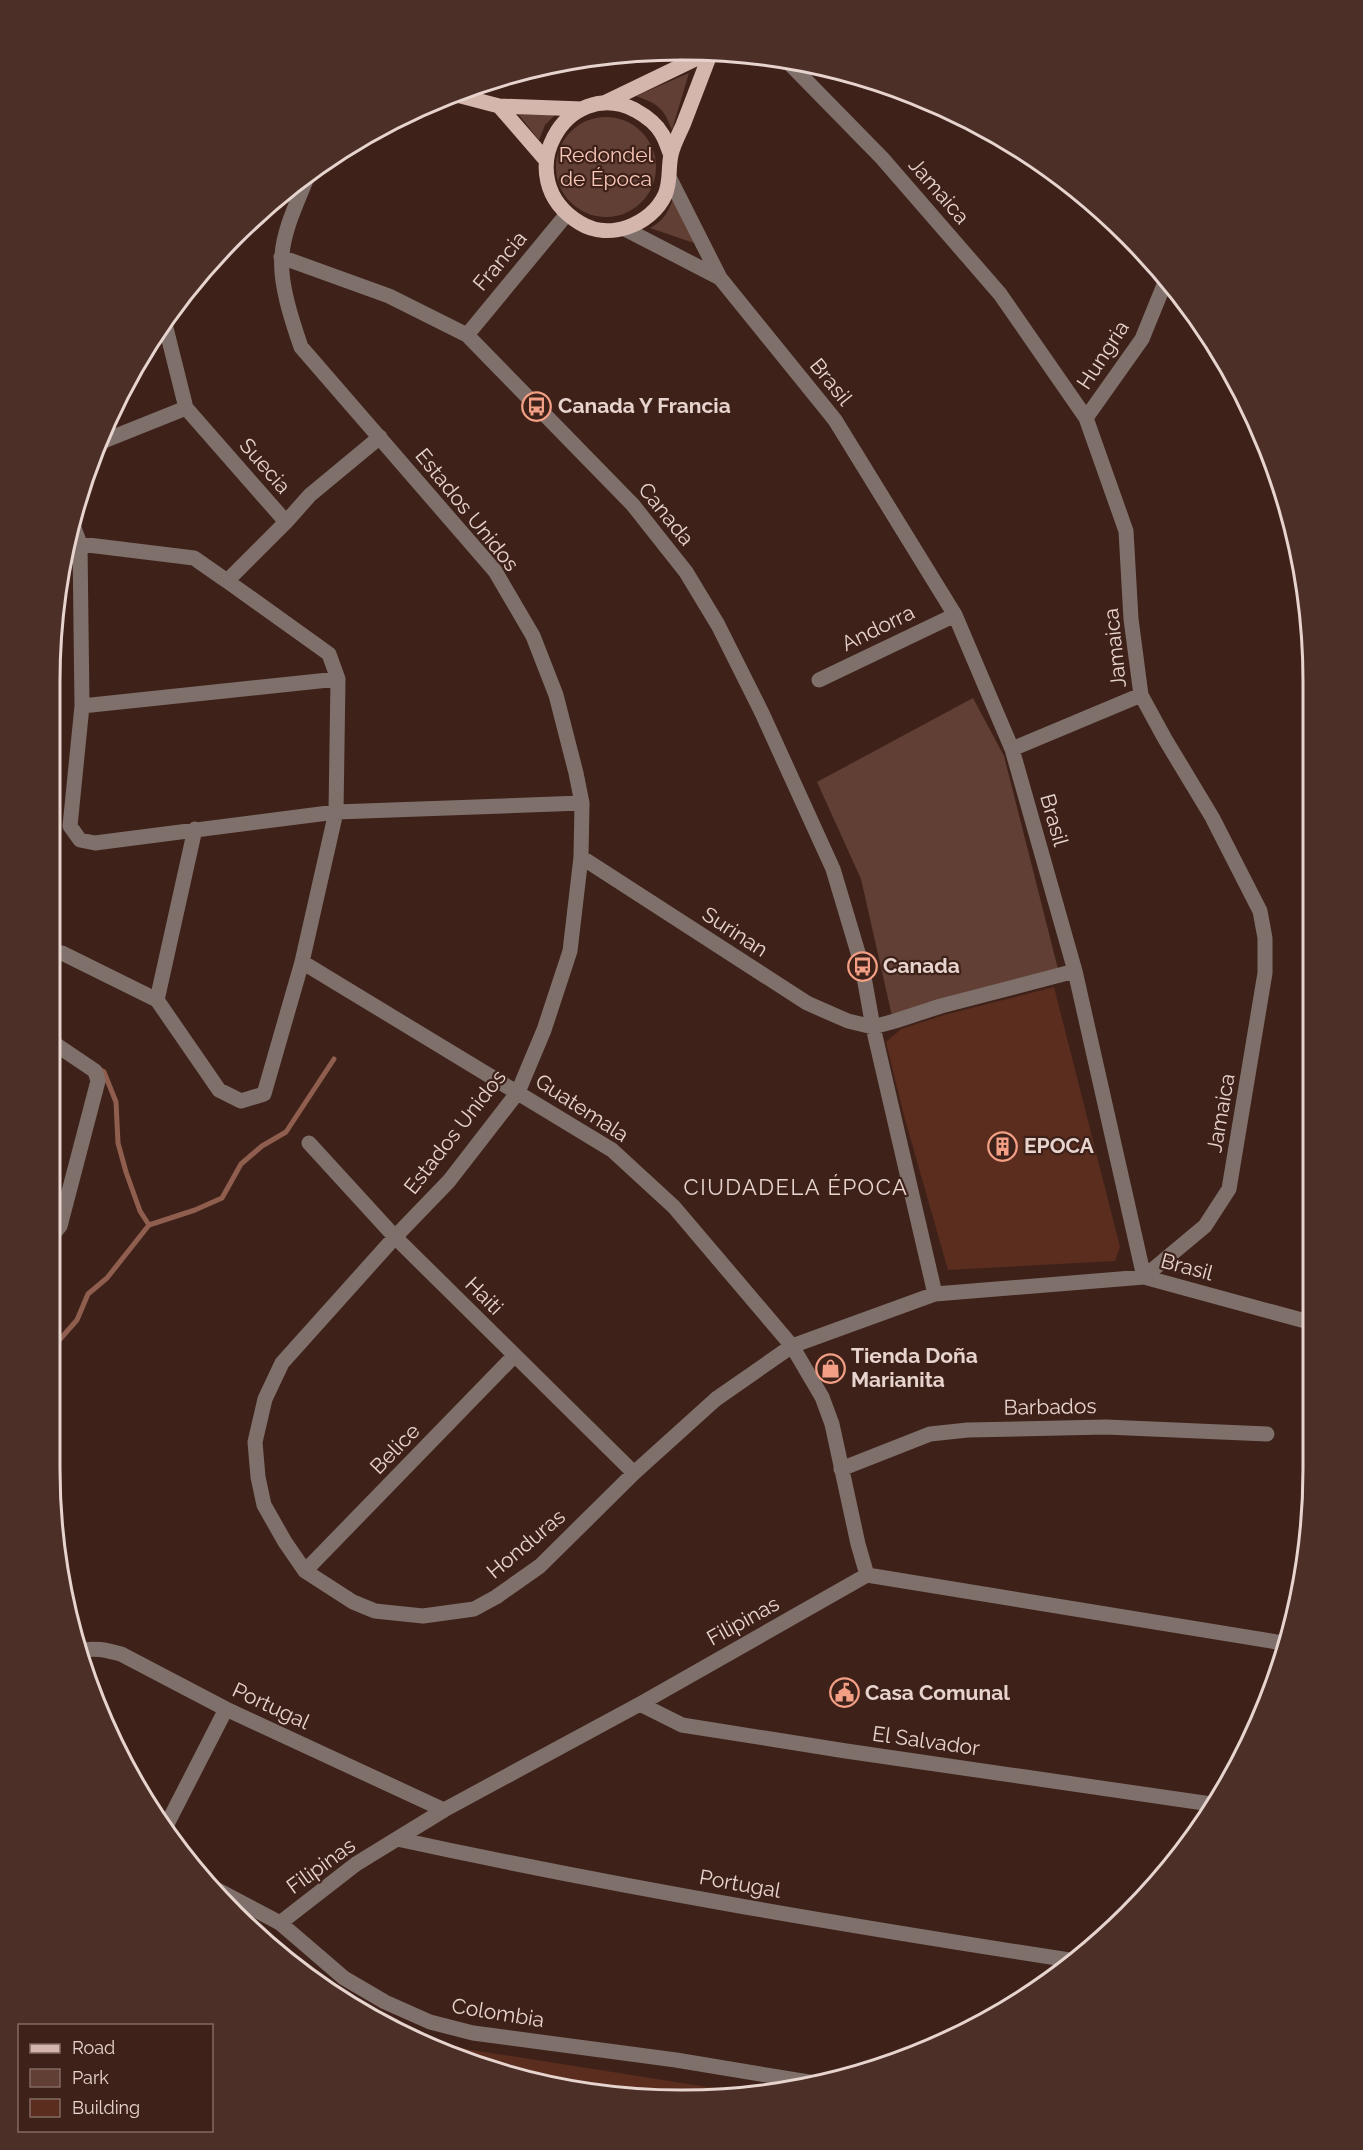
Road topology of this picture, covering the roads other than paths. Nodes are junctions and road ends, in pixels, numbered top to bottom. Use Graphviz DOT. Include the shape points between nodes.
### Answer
graph roads {
  1 [pos="694,60"];
  2 [pos="708,61"];
  3 [pos="797,71"];
  4 [pos="468,98"];
  5 [pos="604,103"];
  6 [pos="499,106"];
  7 [pos="582,109"];
  8 [pos="670,155"];
  9 [pos="545,159"];
  10 [pos="670,179"];
  11 [pos="303,188"];
  12 [pos="566,215"];
  13 [pos="625,229"];
  14 [pos="281,256"];
  15 [pos="720,278"];
  16 [pos="1163,288"];
  17 [pos="167,333"];
  18 [pos="467,335"];
  19 [pos="186,408"];
  20 [pos="1086,418"];
  21 [pos="380,437"];
  22 [pos="109,439"];
  23 [pos="286,522"];
  24 [pos="75,546"];
  25 [pos="227,581"];
  26 [pos="955,615"];
  27 [pos="339,679"];
  28 [pos="819,680"];
  29 [pos="1141,695"];
  30 [pos="82,706"];
  31 [pos="1012,749"];
  32 [pos="582,803"];
  33 [pos="336,812"];
  34 [pos="195,829"];
  35 [pos="581,857"];
  36 [pos="60,954"];
  37 [pos="302,962"];
  38 [pos="1075,971"];
  39 [pos="157,1000"];
  40 [pos="873,1027"];
  41 [pos="60,1047"];
  42 [pos="518,1092"];
  43 [pos="309,1143"];
  44 [pos="60,1226"];
  45 [pos="395,1236"];
  46 [pos="1144,1277"];
  47 [pos="935,1294"];
  48 [pos="1303,1320"];
  49 [pos="792,1346"];
  50 [pos="514,1356"];
  51 [pos="1267,1434"];
  52 [pos="255,1442"];
  53 [pos="841,1469"];
  54 [pos="634,1473"];
  55 [pos="305,1571"];
  56 [pos="867,1575"];
  57 [pos="1278,1642"];
  58 [pos="87,1649"];
  59 [pos="640,1704"];
  60 [pos="226,1709"];
  61 [pos="1205,1803"];
  62 [pos="444,1810"];
  63 [pos="169,1820"];
  64 [pos="397,1839"];
  65 [pos="233,1898"];
  66 [pos="280,1923"];
  67 [pos="1064,1959"];
  68 [pos="794,2080"];
  1 -- 5 [label="main road"];
  2 -- 8 [label="main road"];
  3 -- 20 [label="street, Jamaica" via="882,158 1000,294"];
  4 -- 6 [label="main road"];
  5 -- 7 [label="main road"];
  5 -- 8 [label="main road" via="627,106 647,117 662,134"];
  6 -- 7 [label="main road"];
  6 -- 9 [label="main road"];
  7 -- 9 [label="main road" via="565,121 552,138"];
  8 -- 10 [label="main road"];
  9 -- 12 [label="main road" via="546,180 553,199"];
  10 -- 13 [label="main road" via="655,210"];
  10 -- 15 [label="street, Brasil"];
  11 -- 14 [label="street, Estados Unidos"];
  12 -- 13 [label="main road" via="584,226 604,231"];
  12 -- 18 [label="street, Francia"];
  13 -- 15 [label="street, Brasil"];
  14 -- 18 [label="street, Canada" via="389,296"];
  14 -- 21 [label="street, Estados Unidos" via="287,304 301,347"];
  15 -- 26 [label="street, Brasil" via="835,420"];
  16 -- 20 [label="street, Hungria" via="1142,339"];
  17 -- 19 [label="street, Suecia"];
  18 -- 40 [label="street, Canada" via="633,505 686,572 718,625 833,868 862,966"];
  19 -- 22 [label="street"];
  19 -- 23 [label="street, Suecia"];
  20 -- 29 [label="street, Jamaica" via="1126,531 1131,619"];
  21 -- 23 [label="street, Suecia" via="310,495"];
  21 -- 32 [label="street, Estados Unidos" via="495,571 533,636 556,695"];
  23 -- 25 [label="street"];
  24 -- 25 [label="street" via="194,558"];
  24 -- 30 [label="street"];
  25 -- 27 [label="street" via="329,654"];
  26 -- 28 [label="street, Andorra"];
  26 -- 31 [label="street, Brasil"];
  27 -- 30 [label="street"];
  27 -- 33 [label="street"];
  29 -- 31 [label="street"];
  29 -- 46 [label="street, Jamaica" via="1212,817 1260,911 1265,938 1265,973 1229,1189 1205,1226"];
  30 -- 34 [label="street" via="70,826 80,840 95,843"];
  31 -- 38 [label="street, Brasil"];
  32 -- 33 [label="street"];
  32 -- 35 [label="street, Estados Unidos"];
  33 -- 34 [label="street"];
  33 -- 37 [label="street"];
  34 -- 39 [label="street"];
  35 -- 40 [label="street, Surinan" via="807,1003"];
  35 -- 42 [label="street, Estados Unidos" via="570,951"];
  36 -- 39 [label="street"];
  37 -- 39 [label="street" via="264,1094 241,1101 219,1090"];
  37 -- 42 [label="street, Guatemala"];
  38 -- 40 [label="street"];
  38 -- 46 [label="street, Brasil"];
  40 -- 47 [label="street, Canada"];
  41 -- 44 [label="street" via="94,1071 98,1081"];
  42 -- 45 [label="street, Estados Unidos" via="449,1181"];
  42 -- 49 [label="street, Guatemala" via="612,1149 674,1207"];
  43 -- 45 [label="street, Haiti"];
  45 -- 50 [label="street, Haiti"];
  45 -- 52 [label="street, Estados Unidos" via="282,1363 265,1399"];
  46 -- 47 [label="street, Honduras"];
  46 -- 48 [label="street, Brasil"];
  47 -- 49 [label="street, Honduras"];
  49 -- 53 [label="street, Guatemala" via="822,1397"];
  49 -- 54 [label="street, Honduras" via="716,1399"];
  50 -- 54 [label="street, Haiti"];
  50 -- 55 [label="street, Belice"];
  51 -- 53 [label="street, Barbados" via="1106,1427 968,1430 930,1434"];
  52 -- 55 [label="street, Honduras" via="264,1505"];
  53 -- 56 [label="street, Guatemala"];
  54 -- 55 [label="street, Honduras" via="540,1566 474,1609 423,1616 375,1611 353,1602"];
  56 -- 57 [label="street"];
  56 -- 59 [label="street, Filipinas"];
  58 -- 60 [label="street, Portugal" via="121,1654"];
  59 -- 61 [label="street, El Salvador" via="682,1725"];
  59 -- 62 [label="street, Filipinas"];
  60 -- 62 [label="street, Portugal"];
  60 -- 63 [label="street"];
  62 -- 64 [label="street, Filipinas"];
  64 -- 66 [label="street, Filipinas" via="356,1864"];
  64 -- 67 [label="street, Portugal" via="870,1929"];
  65 -- 66 [label="street, Colombia"];
  66 -- 68 [label="street, Colombia" via="344,1978 430,2022 473,2032"];
}
